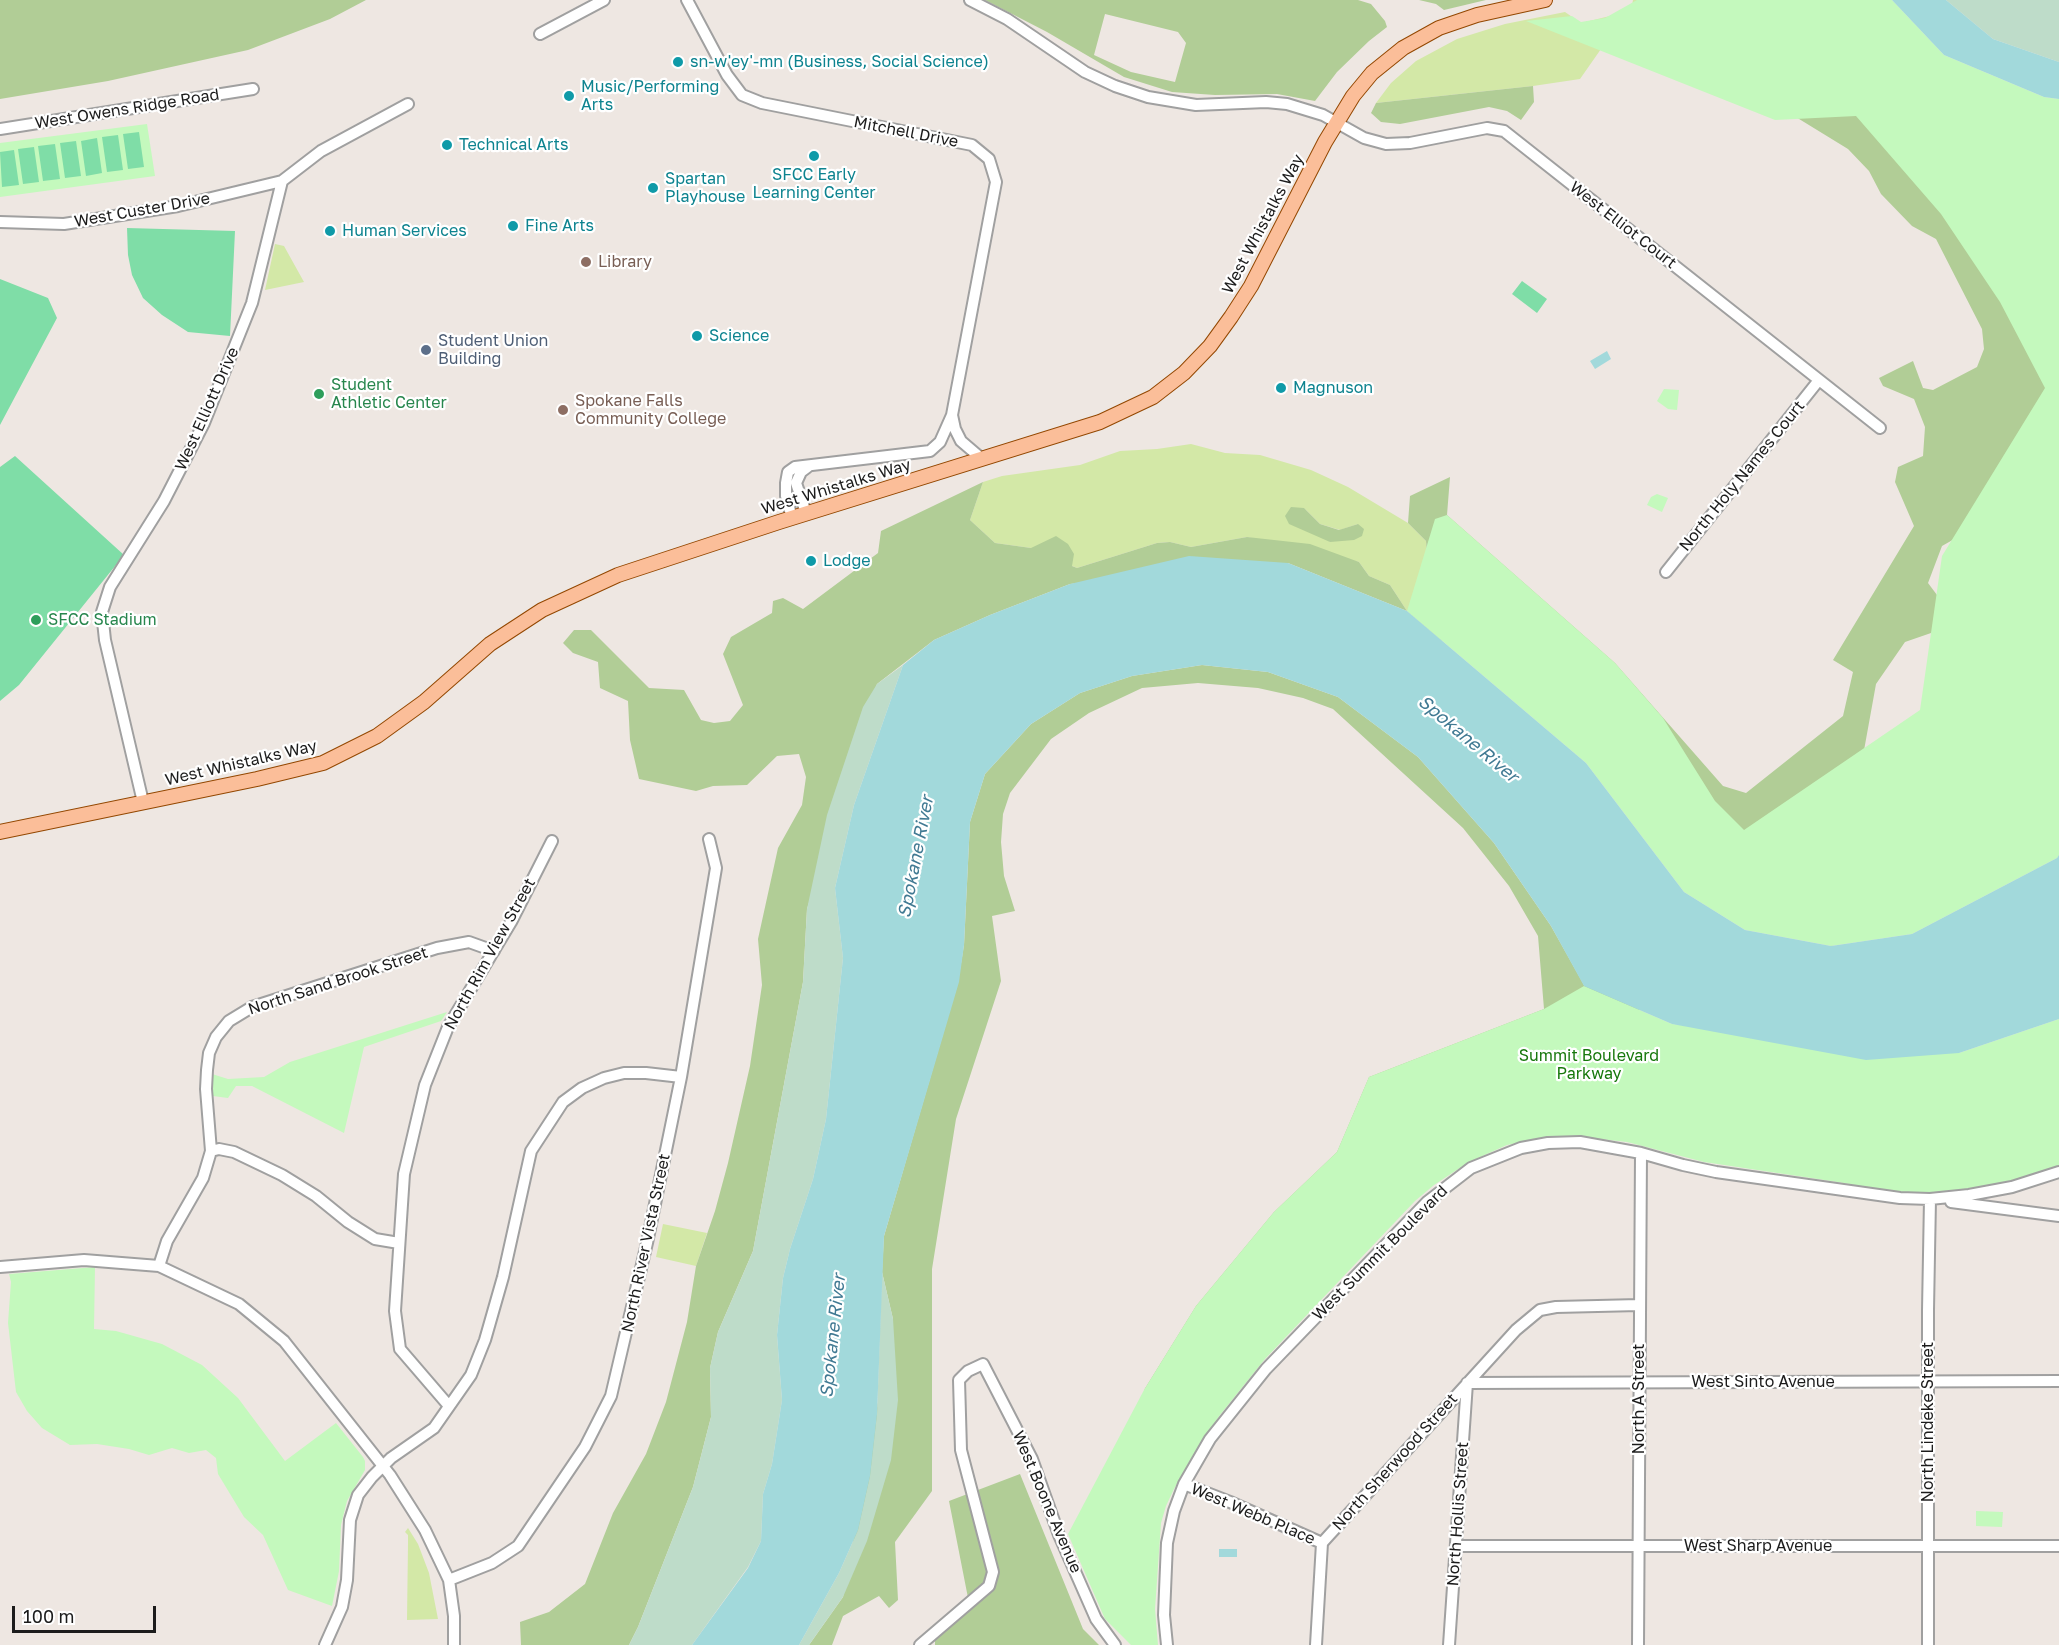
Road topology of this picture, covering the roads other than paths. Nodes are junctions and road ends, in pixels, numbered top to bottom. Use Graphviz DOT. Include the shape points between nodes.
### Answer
graph roads {
  1 [pos="604,0"];
  2 [pos="687,0"];
  3 [pos="970,0"];
  4 [pos="1545,0"];
  5 [pos="540,34"];
  6 [pos="253,89"];
  7 [pos="408,104"];
  8 [pos="1337,122"];
  9 [pos="0,129"];
  10 [pos="282,181"];
  11 [pos="0,222"];
  12 [pos="1819,380"];
  13 [pos="952,416"];
  14 [pos="1880,428"];
  15 [pos="982,459"];
  16 [pos="809,465"];
  17 [pos="806,513"];
  18 [pos="792,518"];
  19 [pos="1666,572"];
  20 [pos="143,802"];
  21 [pos="0,832"];
  22 [pos="708,839"];
  23 [pos="552,841"];
  24 [pos="494,951"];
  25 [pos="681,1077"];
  26 [pos="212,1150"];
  27 [pos="1641,1153"];
  28 [pos="2059,1172"];
  29 [pos="1930,1199"];
  30 [pos="2059,1216"];
  31 [pos="399,1243"];
  32 [pos="159,1266"];
  33 [pos="0,1267"];
  34 [pos="1639,1305"];
  35 [pos="1928,1381"];
  36 [pos="2059,1381"];
  37 [pos="1638,1382"];
  38 [pos="1467,1383"];
  39 [pos="449,1406"];
  40 [pos="383,1466"];
  41 [pos="1184,1484"];
  42 [pos="1322,1543"];
  43 [pos="1929,1545"];
  44 [pos="1456,1546"];
  45 [pos="2059,1546"];
  46 [pos="1639,1547"];
  47 [pos="449,1580"];
  48 [pos="325,1645"];
  49 [pos="454,1645"];
  50 [pos="920,1645"];
  51 [pos="1115,1645"];
  52 [pos="1167,1645"];
  53 [pos="1316,1645"];
  54 [pos="1449,1645"];
  55 [pos="1638,1645"];
  56 [pos="1928,1645"];
  1 -- 5 [label="street"];
  2 -- 13 [label="street, Mitchell Drive" via="742,95 762,104 972,145 989,159 996,182"];
  3 -- 8 [label="street" via="1007,19 1085,72 1132,92 1184,104 1287,104"];
  4 -- 8 [label="main road, West Whistalks Way" via="1464,19 1414,41 1372,74"];
  6 -- 9 [label="street, West Owens Ridge Road"];
  7 -- 10 [label="street" via="321,151"];
  8 -- 12 [label="street, West Elliot Court" via="1370,140 1390,145 1487,128 1504,131"];
  8 -- 15 [label="main road, West Whistalks Way" via="1251,286 1210,346 1184,373 1153,397 1100,422"];
  10 -- 11 [label="street, West Custer Drive" via="178,206 64,224"];
  10 -- 20 [label="street, West Elliott Drive" via="252,303 204,423 164,501 110,587 102,612"];
  12 -- 14 [label="street, West Elliot Court"];
  12 -- 19 [label="street, North Holy Names Court"];
  13 -- 15 [label="street" via="961,441"];
  13 -- 16 [label="street, Mitchell Drive" via="940,442 930,451"];
  15 -- 17 [label="main road, West Whistalks Way"];
  16 -- 17 [label="street" via="796,483"];
  16 -- 18 [label="street" via="788,472 786,496"];
  17 -- 18 [label="main road, West Whistalks Way"];
  18 -- 20 [label="main road, West Whistalks Way" via="618,574 542,610 490,644 424,702 377,736 323,763"];
  20 -- 21 [label="main road, West Whistalks Way"];
  22 -- 25 [label="street, North River Vista Street" via="716,868"];
  23 -- 24 [label="street, North Rim View Street"];
  24 -- 26 [label="street, North Sand Brook Street" via="469,942 437,948 252,1006 229,1021 209,1053 206,1089"];
  24 -- 31 [label="street, North Rim View Street" via="448,1027 425,1086 404,1174"];
  25 -- 39 [label="street" via="624,1073 582,1088 563,1102 531,1151 485,1340 471,1375"];
  25 -- 47 [label="street, North River Vista Street" via="611,1396 585,1447 518,1546 492,1563"];
  26 -- 31 [label="street" via="234,1152 316,1196 375,1239"];
  26 -- 32 [label="street, North Sand Brook Street" via="203,1178 167,1240"];
  27 -- 29 [label="street, West Summit Boulevard" via="1716,1172"];
  27 -- 34 [label="street, North A Street"];
  27 -- 41 [label="street, West Summit Boulevard" via="1580,1142 1548,1143 1495,1158 1450,1183 1266,1369 1210,1439"];
  28 -- 29 [label="street" via="2012,1187"];
  29 -- 30 [label="street"];
  29 -- 35 [label="street, North Lindeke Street"];
  31 -- 39 [label="street, North Rim View Street" via="395,1311 400,1348"];
  32 -- 33 [label="street" via="84,1260"];
  32 -- 40 [label="street" via="239,1304 284,1341"];
  34 -- 37 [label="street, North A Street"];
  34 -- 38 [label="street, North Sherwood Street" via="1572,1305 1540,1310"];
  35 -- 36 [label="street, West Sinto Avenue"];
  35 -- 37 [label="street, West Sinto Avenue"];
  35 -- 43 [label="street, North Lindeke Street"];
  37 -- 38 [label="street, West Sinto Avenue"];
  37 -- 46 [label="street, North A Street"];
  38 -- 42 [label="street, North Sherwood Street"];
  38 -- 44 [label="street, North Hollis Street"];
  39 -- 40 [label="street" via="434,1428"];
  40 -- 47 [label="street" via="424,1530"];
  40 -- 48 [label="street" via="366,1484 353,1508 342,1607"];
  41 -- 42 [label="street, West Webb Place"];
  41 -- 52 [label="street, West Summit Boulevard" via="1167,1543"];
  42 -- 53 [label="street, North Sherwood Street"];
  43 -- 45 [label="street, West Sharp Avenue"];
  43 -- 46 [label="street, West Sharp Avenue"];
  43 -- 56 [label="street, North Lindeke Street"];
  44 -- 46 [label="street, West Sharp Avenue"];
  44 -- 54 [label="street, North Hollis Street"];
  46 -- 55 [label="street, North A Street"];
  47 -- 49 [label="street"];
  50 -- 51 [label="street, West Boone Avenue" via="989,1586 993,1572 961,1450 959,1380 983,1364 1032,1459 1096,1619"];
}
